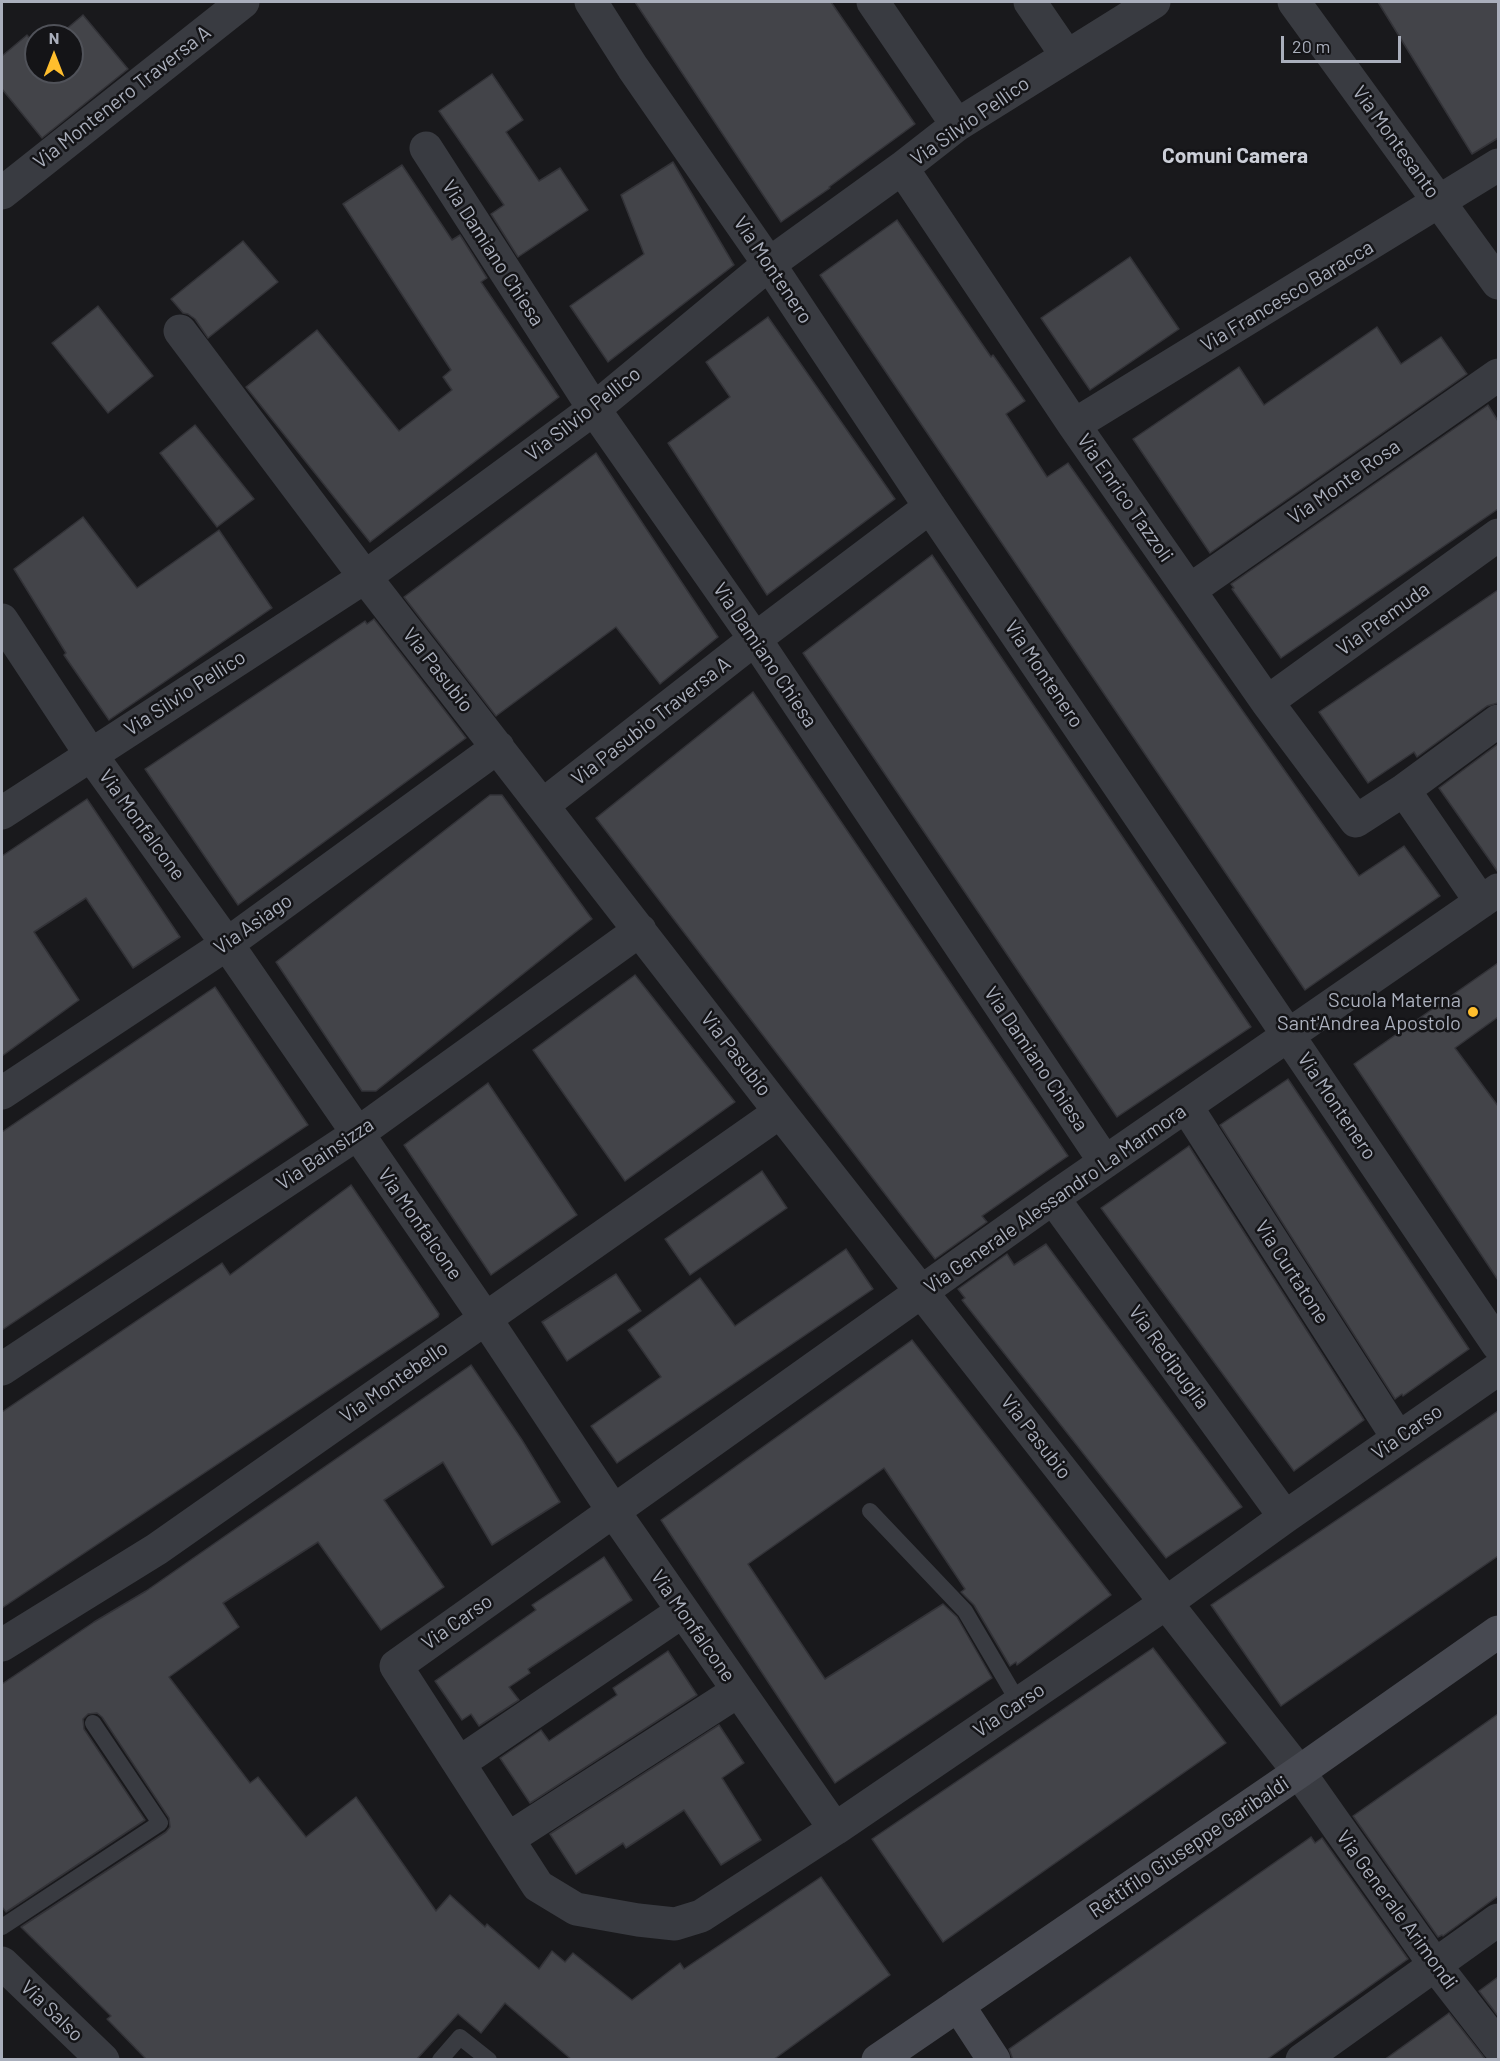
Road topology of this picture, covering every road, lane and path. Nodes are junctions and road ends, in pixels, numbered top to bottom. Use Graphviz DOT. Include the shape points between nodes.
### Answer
graph roads {
  1 [pos="243,2"];
  2 [pos="591,2"];
  3 [pos="873,2"];
  4 [pos="1030,2"];
  5 [pos="1154,2"];
  6 [pos="1294,2"];
  7 [pos="1067,56"];
  8 [pos="957,125"];
  9 [pos="426,148"];
  10 [pos="1498,165"];
  11 [pos="902,168"];
  12 [pos="2,193"];
  13 [pos="1440,202"];
  14 [pos="769,264"];
  15 [pos="1498,283"];
  16 [pos="180,331"];
  17 [pos="1498,375"];
  18 [pos="594,409"];
  19 [pos="1074,425"];
  20 [pos="930,507"];
  21 [pos="1498,535"];
  22 [pos="365,577"];
  23 [pos="1190,590"];
  24 [pos="2,620"];
  25 [pos="755,639"];
  26 [pos="1267,702"];
  27 [pos="1498,721"];
  28 [pos="498,747"];
  29 [pos="91,755"];
  30 [pos="1404,790"];
  31 [pos="543,805"];
  32 [pos="2,813"];
  33 [pos="1490,896"];
  34 [pos="640,930"];
  35 [pos="227,944"];
  36 [pos="1290,1036"];
  37 [pos="2,1093"];
  38 [pos="1186,1106"];
  39 [pos="780,1112"];
  40 [pos="357,1134"];
  41 [pos="1105,1162"];
  42 [pos="1053,1198"];
  43 [pos="922,1292"];
  44 [pos="485,1318"];
  45 [pos="1498,1345"];
  46 [pos="2,1369"];
  47 [pos="1498,1369"];
  48 [pos="1398,1438"];
  49 [pos="870,1510"];
  50 [pos="614,1512"];
  51 [pos="1285,1516"];
  52 [pos="1166,1603"];
  53 [pos="683,1611"];
  54 [pos="1498,1632"];
  55 [pos="2,1645"];
  56 [pos="738,1691"];
  57 [pos="1019,1703"];
  58 [pos="93,1723"];
  59 [pos="459,1763"];
  60 [pos="1299,1772"];
  61 [pos="835,1829"];
  62 [pos="508,1839"];
  63 [pos="1498,1920"];
  64 [pos="2,1927"];
  65 [pos="2,1964"];
  66 [pos="1435,1965"];
  67 [pos="958,2006"];
  68 [pos="1498,2046"];
  69 [pos="103,2060"];
  70 [pos="440,2060"];
  71 [pos="489,2060"];
  72 [pos="878,2060"];
  73 [pos="994,2060"];
  74 [pos="1302,2060"];
  1 -- 12 [label="street, Via Montenero Traversa A"];
  2 -- 14 [label="street, Via Montenero"];
  3 -- 8 [label="street"];
  4 -- 7 [label="street"];
  5 -- 7 [label="street, Via Silvio Pellico"];
  6 -- 13 [label="street, Via Montesanto"];
  7 -- 8 [label="street, Via Silvio Pellico"];
  8 -- 11 [label="street, Via Silvio Pellico"];
  9 -- 18 [label="street, Via Damiano Chiesa"];
  10 -- 13 [label="street, Via Francesco Baracca"];
  11 -- 14 [label="street, Via Silvio Pellico"];
  11 -- 19 [label="street, Via Enrico Tazzoli"];
  13 -- 15 [label="street, Via Montesanto"];
  13 -- 19 [label="street, Via Francesco Baracca"];
  14 -- 18 [label="street, Via Silvio Pellico"];
  14 -- 20 [label="street, Via Montenero"];
  16 -- 22 [label="street, Via Pasubio"];
  17 -- 23 [label="street, Via Monte Rosa"];
  18 -- 22 [label="street, Via Silvio Pellico"];
  18 -- 25 [label="street, Via Damiano Chiesa"];
  19 -- 23 [label="street, Via Enrico Tazzoli"];
  20 -- 25 [label="street, Via Pasubio Traversa A"];
  20 -- 36 [label="street, Via Montenero"];
  21 -- 26 [label="street, Via Premuda"];
  22 -- 28 [label="street, Via Pasubio"];
  22 -- 29 [label="street, Via Silvio Pellico"];
  23 -- 26 [label="street, Via Enrico Tazzoli"];
  24 -- 29 [label="street, Via Monfalcone"];
  25 -- 31 [label="street, Via Pasubio Traversa A"];
  25 -- 41 [label="street, Via Damiano Chiesa"];
  26 -- 30 [label="street, Via Enrico Tazzoli" via="1356,822"];
  27 -- 30 [label="street"];
  28 -- 31 [label="street, Via Pasubio"];
  28 -- 35 [label="street, Via Asiago"];
  29 -- 32 [label="street, Via Silvio Pellico"];
  29 -- 35 [label="street, Via Monfalcone"];
  30 -- 33 [label="street"];
  31 -- 34 [label="street, Via Pasubio"];
  33 -- 36 [label="street, Via Generale Alessandro La Marmora"];
  34 -- 39 [label="street, Via Pasubio"];
  34 -- 40 [label="street, Via Bainsizza"];
  35 -- 37 [label="street, Via Asiago"];
  35 -- 40 [label="street, Via Monfalcone"];
  36 -- 38 [label="street, Via Generale Alessandro La Marmora"];
  36 -- 45 [label="street, Via Montenero"];
  38 -- 41 [label="street, Via Generale Alessandro La Marmora"];
  38 -- 48 [label="street, Via Curtatone"];
  39 -- 43 [label="street, Via Pasubio"];
  39 -- 44 [label="street, Via Montebello"];
  40 -- 44 [label="street, Via Monfalcone"];
  40 -- 46 [label="street, Via Bainsizza"];
  41 -- 42 [label="street, Via Generale Alessandro La Marmora"];
  42 -- 43 [label="street, Via Generale Alessandro La Marmora"];
  42 -- 51 [label="street, Via Redipuglia"];
  43 -- 50 [label="street, Via Generale Alessandro La Marmora"];
  43 -- 52 [label="street, Via Pasubio"];
  44 -- 50 [label="street, Via Monfalcone"];
  44 -- 55 [label="street, Via Montebello" via="157,1549"];
  47 -- 48 [label="street, Via Carso"];
  48 -- 51 [label="street, Via Carso"];
  49 -- 57 [label="lane" via="965,1611"];
  50 -- 53 [label="street, Via Monfalcone"];
  50 -- 59 [label="street, Via Carso" via="396,1666"];
  51 -- 52 [label="street, Via Carso"];
  52 -- 57 [label="street, Via Carso"];
  52 -- 60 [label="street, Via Pasubio"];
  53 -- 56 [label="street, Via Monfalcone"];
  53 -- 59 [label="street"];
  54 -- 60 [label="main road, Rettifilo Giuseppe Garibaldi"];
  56 -- 61 [label="street, Via Monfalcone"];
  56 -- 62 [label="street"];
  57 -- 61 [label="street, Via Carso"];
  58 -- 64 [label="lane" via="160,1823"];
  59 -- 62 [label="street, Via Carso"];
  60 -- 66 [label="street, Via Generale Arimondi"];
  60 -- 67 [label="main road, Rettifilo Giuseppe Garibaldi"];
  61 -- 62 [label="street, Via Carso" via="701,1916 675,1924 576,1909 538,1886"];
  63 -- 66 [label="street"];
  65 -- 69 [label="street, Via Salso"];
  66 -- 68 [label="street, Via Generale Arimondi"];
  66 -- 74 [label="street"];
  67 -- 72 [label="main road, Rettifilo Giuseppe Garibaldi"];
  67 -- 73 [label="main road"];
  70 -- 71 [label="lane" via="460,2037"];
}
